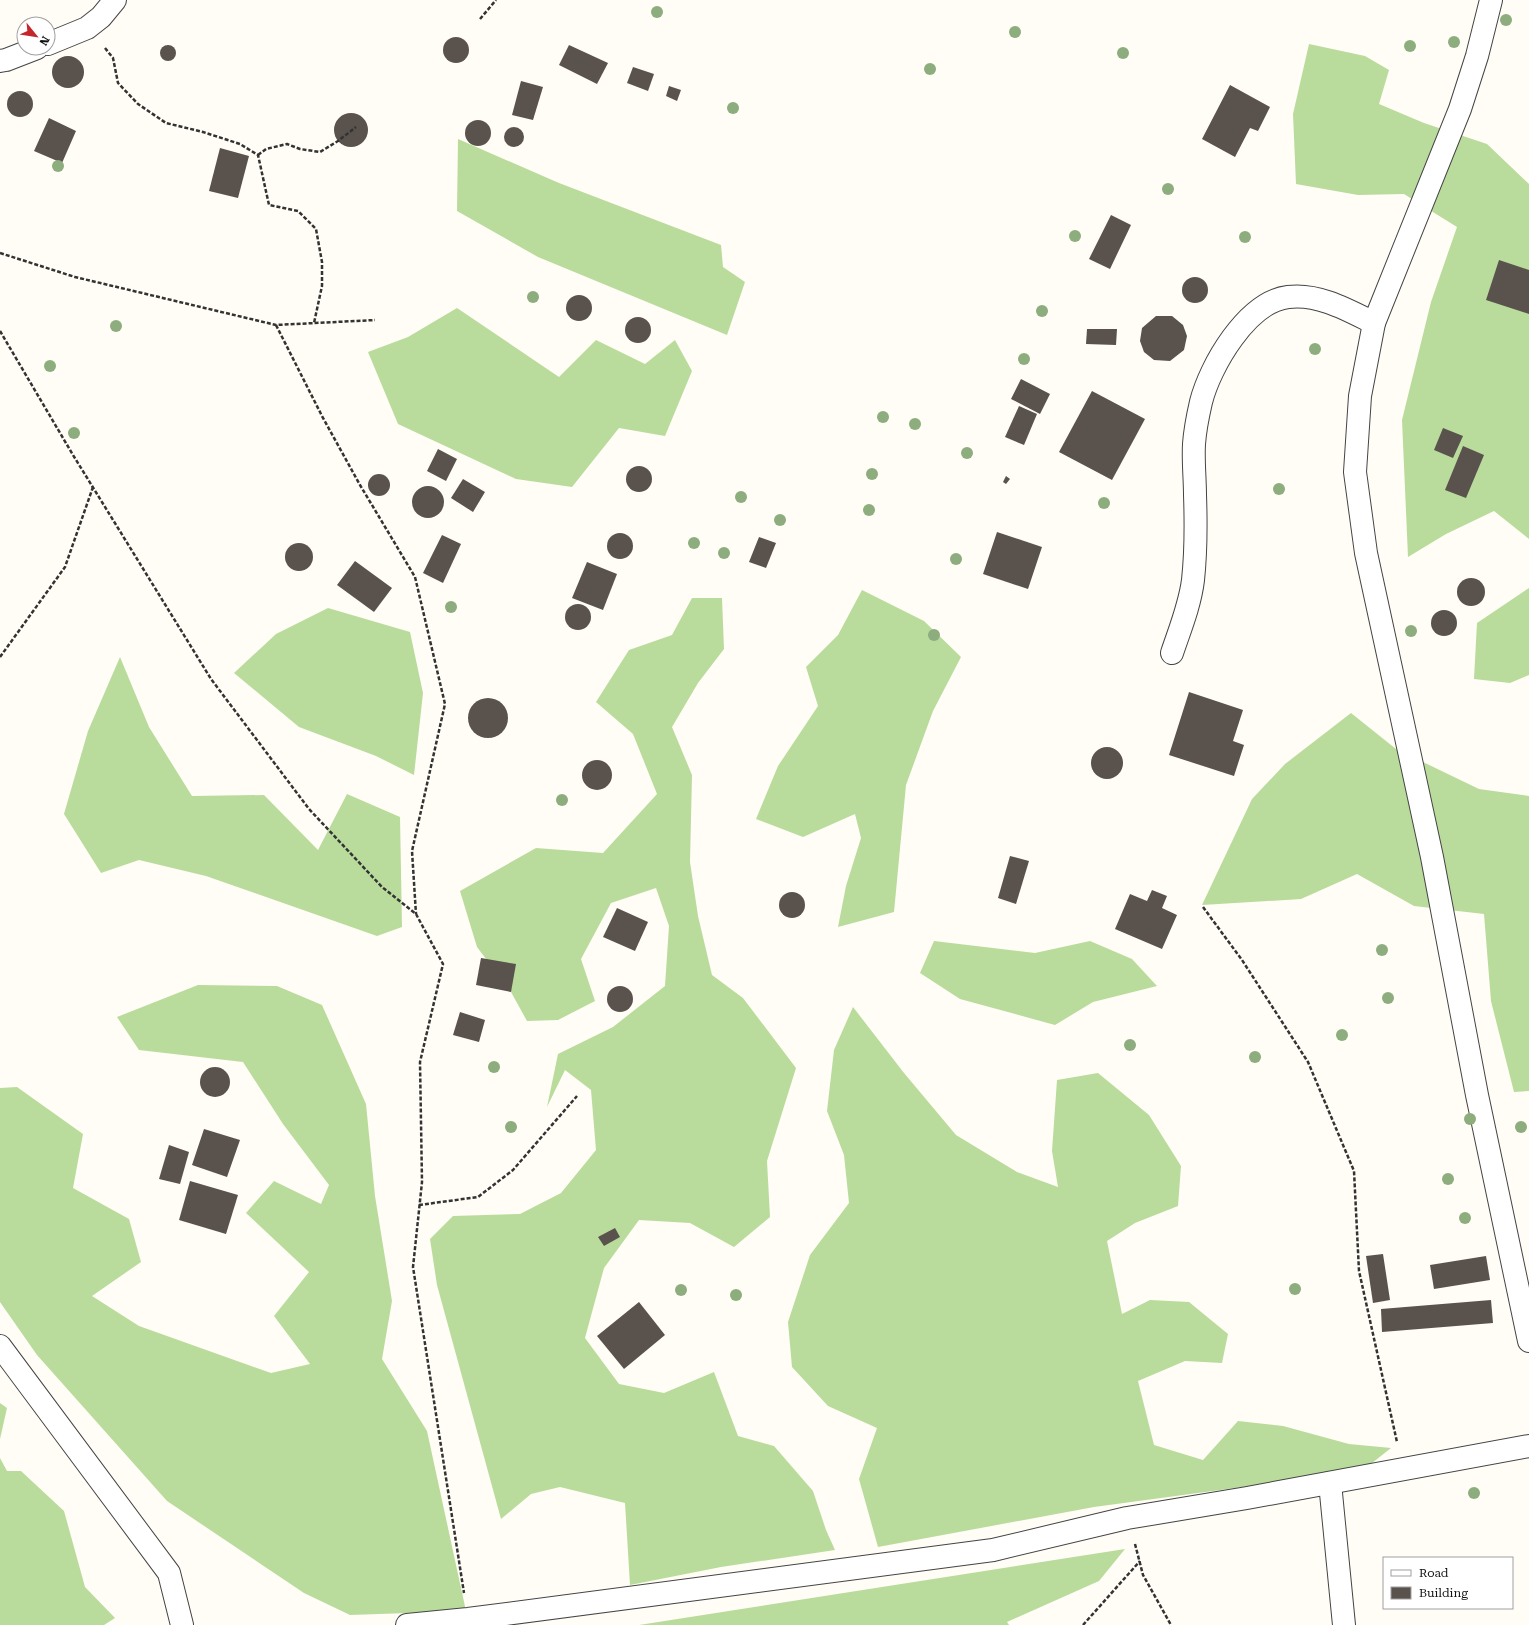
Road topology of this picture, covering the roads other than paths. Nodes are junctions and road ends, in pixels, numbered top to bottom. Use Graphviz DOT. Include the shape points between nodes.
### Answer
graph roads {
  1 [pos="115,0"];
  2 [pos="1491,0"];
  3 [pos="56,41"];
  4 [pos="16,56"];
  5 [pos="0,61"];
  6 [pos="1374,323"];
  7 [pos="1172,653"];
  8 [pos="1529,1341"];
  9 [pos="0,1346"];
  10 [pos="1529,1446"];
  11 [pos="1330,1483"];
  12 [pos="182,1625"];
  13 [pos="407,1625"];
  14 [pos="1344,1625"];
  1 -- 3 [label="street" via="101,17 87,28"];
  2 -- 6 [label="street" via="1460,109"];
  4 -- 5 [label="street"];
  6 -- 7 [label="street" via="1324,301 1306,296 1286,297 1255,312 1227,345 1201,401 1194,444 1196,516 1193,581 1185,616"];
  6 -- 8 [label="street" via="1360,396 1354,472 1366,553 1432,857"];
  9 -- 12 [label="street" via="169,1573"];
  10 -- 11 [label="street"];
  11 -- 13 [label="street" via="1126,1518 993,1550"];
  11 -- 14 [label="street"];
}
